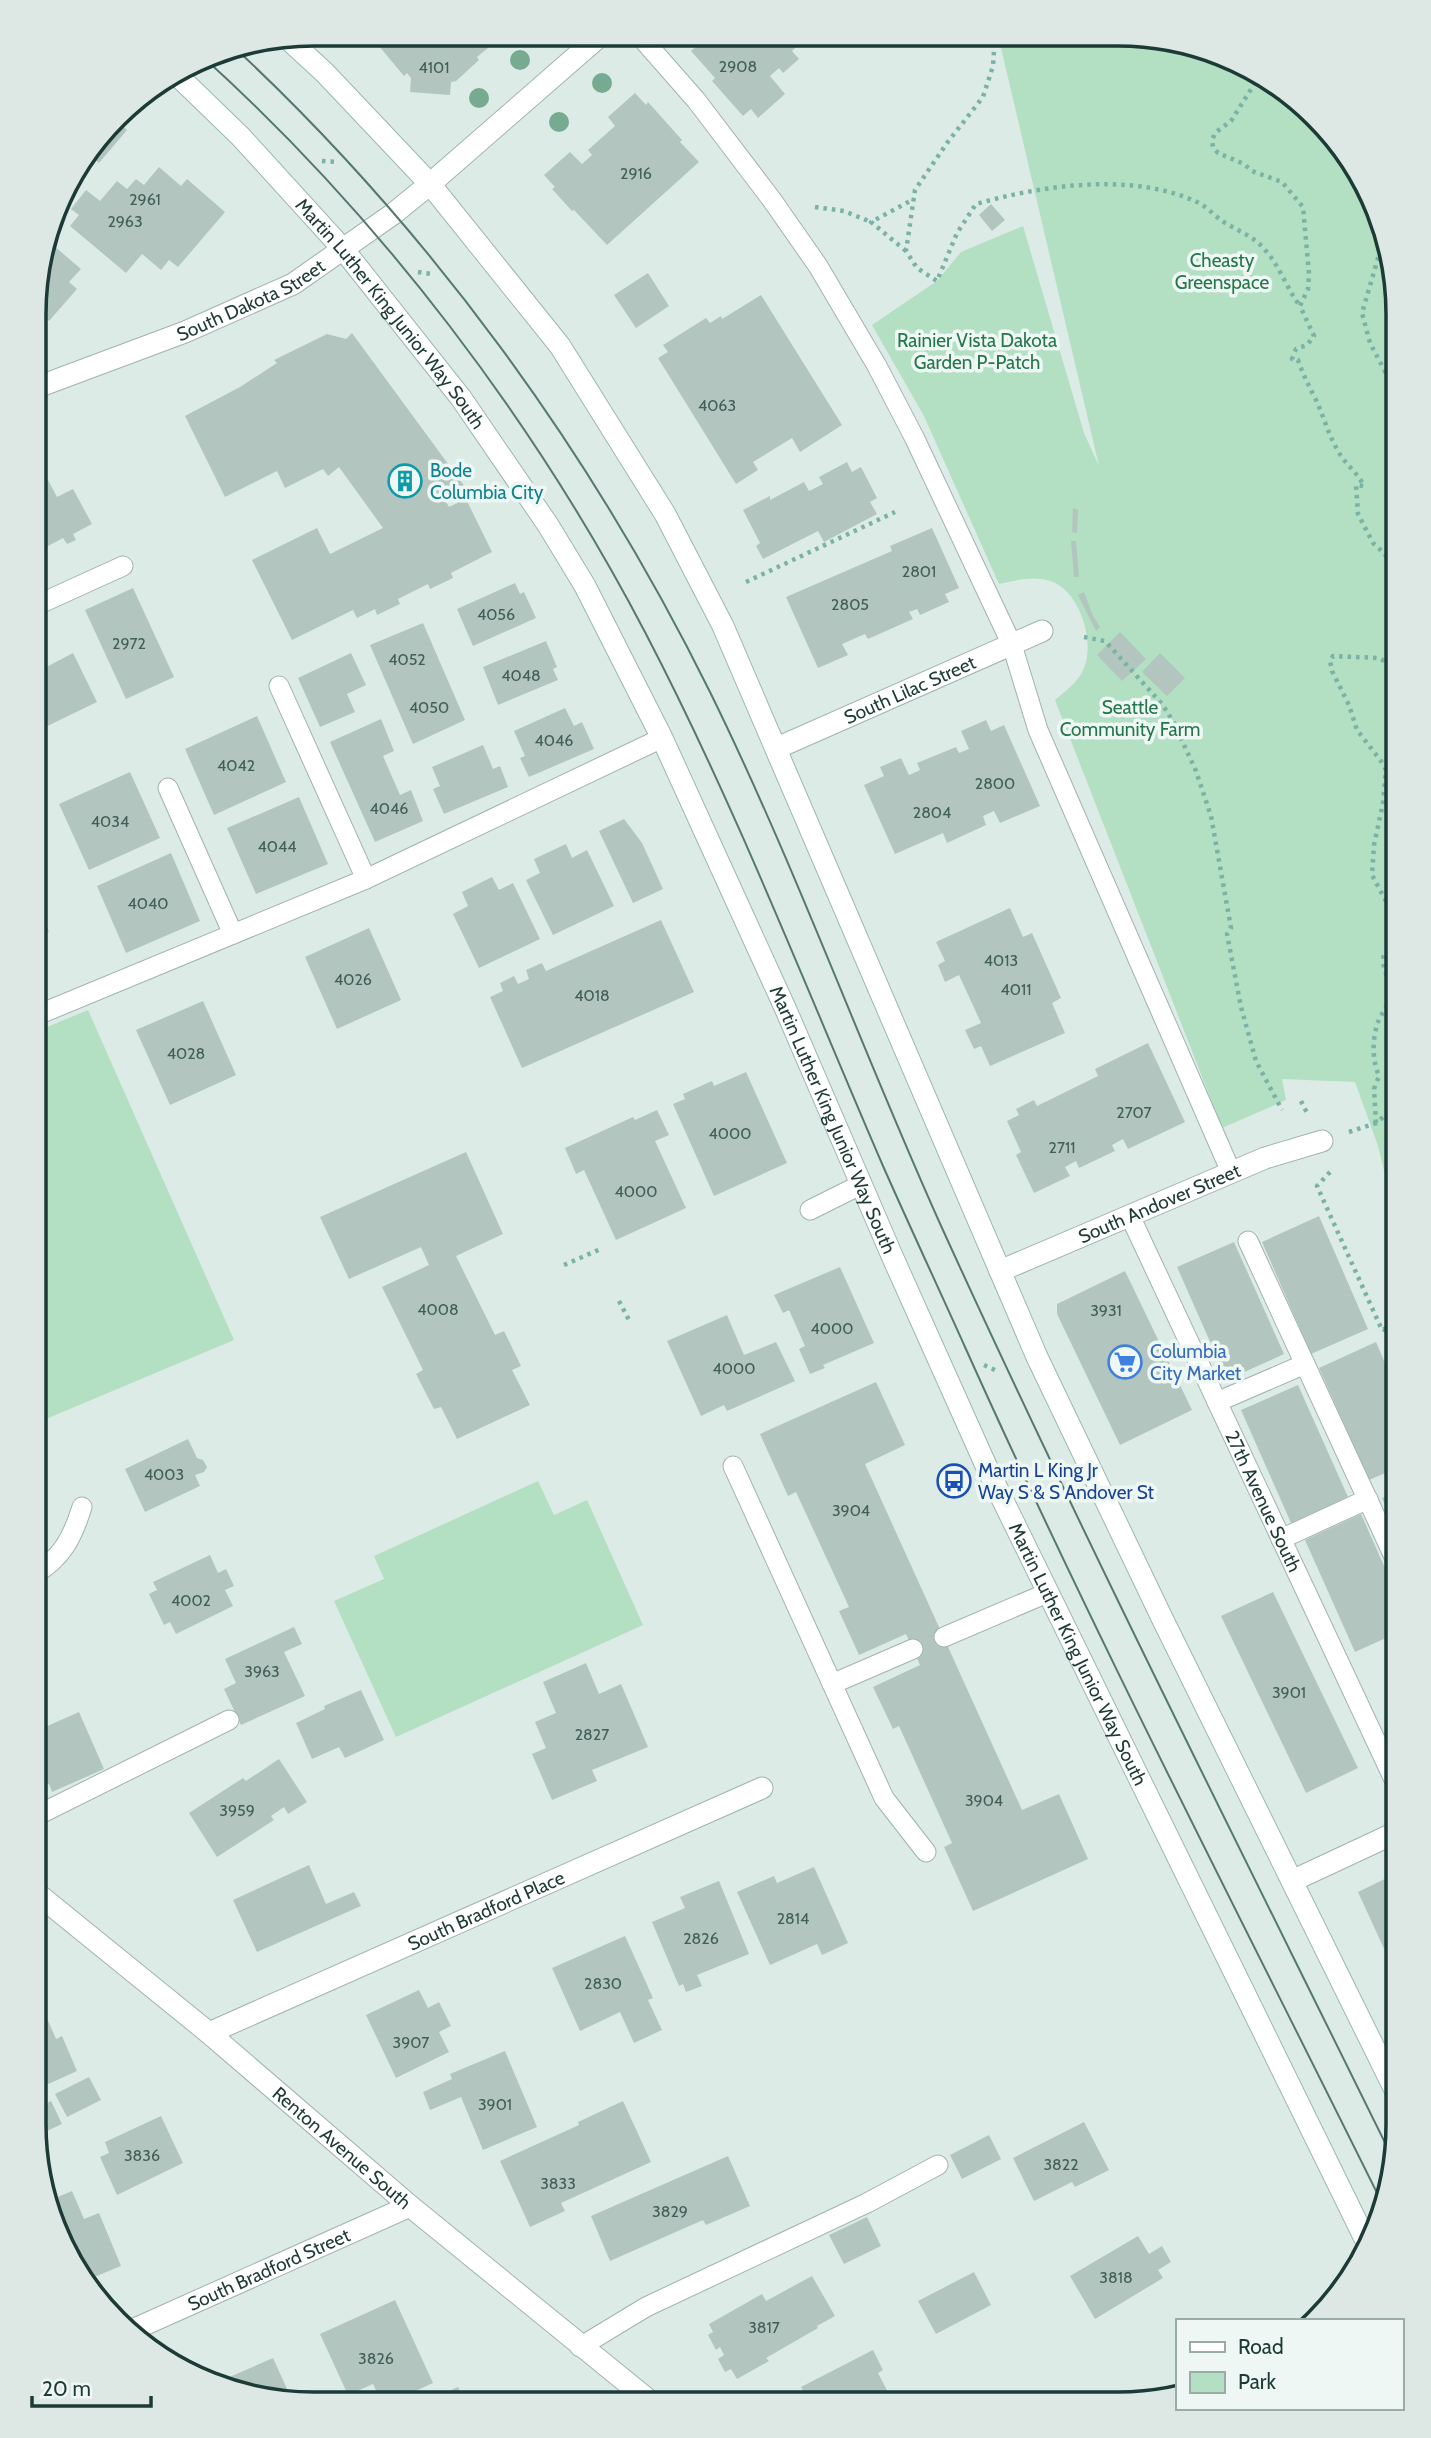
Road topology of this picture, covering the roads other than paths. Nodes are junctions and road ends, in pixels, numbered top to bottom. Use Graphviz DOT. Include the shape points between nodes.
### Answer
graph roads {
  1 [pos="296,46"];
  2 [pos="588,46"];
  3 [pos="649,46"];
  4 [pos="182,80"];
  5 [pos="430,184"];
  6 [pos="343,249"];
  7 [pos="46,384"];
  8 [pos="123,566"];
  9 [pos="46,601"];
  10 [pos="1042,631"];
  11 [pos="1012,645"];
  12 [pos="279,687"];
  13 [pos="662,738"];
  14 [pos="777,748"];
  15 [pos="167,788"];
  16 [pos="366,879"];
  17 [pos="233,934"];
  18 [pos="46,1011"];
  19 [pos="1322,1141"];
  20 [pos="1231,1172"];
  21 [pos="862,1184"];
  22 [pos="810,1209"];
  23 [pos="1130,1216"];
  24 [pos="1248,1241"];
  25 [pos="1000,1271"];
  26 [pos="1305,1364"];
  27 [pos="1217,1402"];
  28 [pos="733,1466"];
  29 [pos="1368,1499"];
  30 [pos="82,1507"];
  31 [pos="1281,1539"];
  32 [pos="1386,1539"];
  33 [pos="46,1566"];
  34 [pos="1047,1593"];
  35 [pos="944,1637"];
  36 [pos="913,1650"];
  37 [pos="832,1684"];
  38 [pos="229,1720"];
  39 [pos="1386,1763"];
  40 [pos="762,1788"];
  41 [pos="46,1810"];
  42 [pos="1386,1837"];
  43 [pos="926,1852"];
  44 [pos="1292,1881"];
  45 [pos="46,1901"];
  46 [pos="209,2033"];
  47 [pos="1386,2072"];
  48 [pos="938,2165"];
  49 [pos="410,2206"];
  50 [pos="1362,2233"];
  51 [pos="139,2327"];
  52 [pos="580,2347"];
  53 [pos="638,2392"];
  1 -- 5 [label="main road"];
  2 -- 5 [label="main road, South Dakota Street"];
  3 -- 11 [label="lane" via="696,100 818,266 915,439"];
  4 -- 6 [label="main road, Martin Luther King Junior Way South"];
  5 -- 6 [label="main road, South Dakota Street"];
  5 -- 14 [label="main road" via="560,346 665,514 723,625"];
  6 -- 7 [label="main road, South Dakota Street" via="293,284 185,332"];
  6 -- 13 [label="main road, Martin Luther King Junior Way South" via="461,398 548,525"];
  8 -- 9 [label="lane"];
  10 -- 11 [label="main road, South Lilac Street"];
  11 -- 14 [label="main road, South Lilac Street"];
  11 -- 20 [label="lane" via="1038,730"];
  12 -- 16 [label="lane"];
  13 -- 16 [label="lane"];
  13 -- 21 [label="main road, Martin Luther King Junior Way South"];
  14 -- 25 [label="main road"];
  15 -- 17 [label="lane"];
  16 -- 17 [label="lane"];
  17 -- 18 [label="lane"];
  19 -- 20 [label="main road, South Andover Street"];
  20 -- 23 [label="main road, South Andover Street"];
  21 -- 22 [label="lane"];
  21 -- 34 [label="main road, Martin Luther King Junior Way South" via="953,1394"];
  23 -- 25 [label="main road, South Andover Street"];
  23 -- 27 [label="lane, 27th Avenue South"];
  24 -- 26 [label="lane"];
  25 -- 44 [label="main road" via="1126,1544"];
  26 -- 27 [label="lane"];
  26 -- 29 [label="lane"];
  27 -- 31 [label="lane, 27th Avenue South"];
  28 -- 37 [label="lane"];
  29 -- 31 [label="lane"];
  29 -- 32 [label="lane"];
  30 -- 33 [label="lane" via="58,1557"];
  31 -- 39 [label="lane, 27th Avenue South"];
  34 -- 35 [label="lane"];
  34 -- 50 [label="main road, Martin Luther King Junior Way South"];
  36 -- 37 [label="lane"];
  37 -- 43 [label="lane" via="884,1798"];
  38 -- 41 [label="lane"];
  40 -- 46 [label="main road, South Bradford Place"];
  42 -- 44 [label="main road"];
  44 -- 47 [label="main road"];
  45 -- 46 [label="main road, Renton Avenue South"];
  46 -- 49 [label="main road, Renton Avenue South"];
  48 -- 52 [label="lane" via="646,2307"];
  49 -- 51 [label="main road, South Bradford Street"];
  49 -- 52 [label="main road, Renton Avenue South"];
  52 -- 53 [label="main road, Renton Avenue South"];
}
